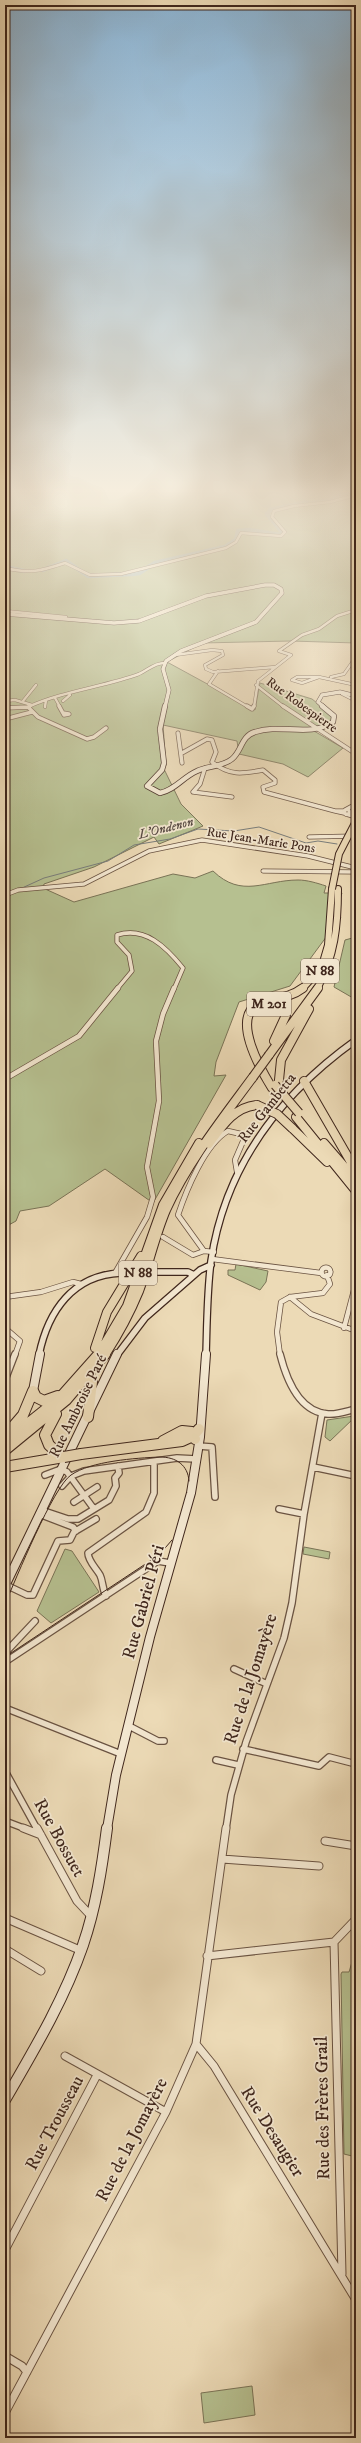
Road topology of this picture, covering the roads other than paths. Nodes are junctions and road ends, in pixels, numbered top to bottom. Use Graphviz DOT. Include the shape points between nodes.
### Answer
graph roads {
  1 [pos="188,603"];
  2 [pos="270,603"];
  3 [pos="356,610"];
  4 [pos="5,612"];
  5 [pos="175,655"];
  6 [pos="356,656"];
  7 [pos="164,663"];
  8 [pos="275,667"];
  9 [pos="218,672"];
  10 [pos="319,677"];
  11 [pos="329,678"];
  12 [pos="256,684"];
  13 [pos="36,685"];
  14 [pos="356,685"];
  15 [pos="335,693"];
  16 [pos="73,694"];
  17 [pos="356,696"];
  18 [pos="55,698"];
  19 [pos="46,700"];
  20 [pos="5,701"];
  21 [pos="23,701"];
  22 [pos="63,701"];
  23 [pos="356,701"];
  24 [pos="32,705"];
  25 [pos="28,707"];
  26 [pos="45,707"];
  27 [pos="60,707"];
  28 [pos="5,708"];
  29 [pos="64,708"];
  30 [pos="32,712"];
  31 [pos="63,714"];
  32 [pos="5,719"];
  33 [pos="106,728"];
  34 [pos="315,729"];
  35 [pos="178,733"];
  36 [pos="182,752"];
  37 [pos="356,754"];
  38 [pos="182,763"];
  39 [pos="217,765"];
  40 [pos="205,768"];
  41 [pos="191,774"];
  42 [pos="202,776"];
  43 [pos="232,797"];
  44 [pos="355,805"];
  45 [pos="345,812"];
  46 [pos="350,812"];
  47 [pos="356,816"];
  48 [pos="356,821"];
  49 [pos="356,829"];
  50 [pos="356,836"];
  51 [pos="309,837"];
  52 [pos="356,868"];
  53 [pos="263,871"];
  54 [pos="356,872"];
  55 [pos="335,889"];
  56 [pos="5,895"];
  57 [pos="322,967"];
  58 [pos="318,988"];
  59 [pos="356,1040"];
  60 [pos="274,1041"];
  61 [pos="268,1053"];
  62 [pos="252,1074"];
  63 [pos="5,1079"];
  64 [pos="304,1081"];
  65 [pos="275,1084"];
  66 [pos="297,1114"];
  67 [pos="356,1171"];
  68 [pos="237,1172"];
  69 [pos="356,1180"];
  70 [pos="178,1189"];
  71 [pos="356,1191"];
  72 [pos="163,1237"];
  73 [pos="147,1245"];
  74 [pos="204,1251"];
  75 [pos="212,1259"];
  76 [pos="118,1273"];
  77 [pos="194,1275"];
  78 [pos="81,1284"];
  79 [pos="356,1290"];
  80 [pos="5,1296"];
  81 [pos="290,1297"];
  82 [pos="350,1305"];
  83 [pos="356,1306"];
  84 [pos="5,1328"];
  85 [pos="344,1328"];
  86 [pos="356,1331"];
  87 [pos="95,1348"];
  88 [pos="5,1380"];
  89 [pos="92,1382"];
  90 [pos="33,1391"];
  91 [pos="65,1393"];
  92 [pos="58,1409"];
  93 [pos="356,1409"];
  94 [pos="322,1413"];
  95 [pos="88,1417"];
  96 [pos="5,1436"];
  97 [pos="197,1437"];
  98 [pos="5,1442"];
  99 [pos="5,1450"];
  100 [pos="62,1456"];
  101 [pos="196,1457"];
  102 [pos="154,1465"];
  103 [pos="118,1466"];
  104 [pos="5,1467"];
  105 [pos="313,1467"];
  106 [pos="61,1469"];
  107 [pos="72,1476"];
  108 [pos="356,1476"];
  109 [pos="356,1484"];
  110 [pos="54,1485"];
  111 [pos="62,1486"];
  112 [pos="97,1487"];
  113 [pos="84,1495"];
  114 [pos="215,1497"];
  115 [pos="356,1498"];
  116 [pos="74,1502"];
  117 [pos="94,1509"];
  118 [pos="279,1509"];
  119 [pos="40,1512"];
  120 [pos="304,1514"];
  121 [pos="96,1519"];
  122 [pos="76,1531"];
  123 [pos="170,1563"];
  124 [pos="5,1585"];
  125 [pos="106,1596"];
  126 [pos="35,1621"];
  127 [pos="5,1653"];
  128 [pos="7,1661"];
  129 [pos="234,1668"];
  130 [pos="267,1684"];
  131 [pos="5,1708"];
  132 [pos="129,1726"];
  133 [pos="164,1741"];
  134 [pos="243,1749"];
  135 [pos="121,1754"];
  136 [pos="216,1760"];
  137 [pos="356,1763"];
  138 [pos="238,1765"];
  139 [pos="5,1771"];
  140 [pos="5,1821"];
  141 [pos="41,1835"];
  142 [pos="325,1841"];
  143 [pos="356,1846"];
  144 [pos="222,1859"];
  145 [pos="319,1866"];
  146 [pos="92,1917"];
  147 [pos="5,1918"];
  148 [pos="356,1919"];
  149 [pos="334,1942"];
  150 [pos="5,1949"];
  151 [pos="82,1951"];
  152 [pos="207,1956"];
  153 [pos="42,1970"];
  154 [pos="196,2044"];
  155 [pos="65,2056"];
  156 [pos="97,2075"];
  157 [pos="5,2100"];
  158 [pos="166,2112"];
  159 [pos="5,2250"];
  160 [pos="342,2274"];
  161 [pos="356,2300"];
  162 [pos="5,2356"];
  163 [pos="27,2372"];
  164 [pos="5,2413"];
  1 -- 4 [label="street" via="139,621 114,623"];
  2 -- 5 [label="street" via="266,613 255,622"];
  3 -- 8 [label="street" via="337,616 279,651 291,655"];
  5 -- 7 [label="street"];
  5 -- 9 [label="street" via="187,656 220,650 223,655 205,667 209,671"];
  6 -- 11 [label="street" via="344,674"];
  7 -- 16 [label="street" via="157,663 110,684"];
  7 -- 41 [label="street" via="163,669 169,690 160,730 164,763 162,770 147,786 150,790 171,791"];
  8 -- 9 [label="street"];
  8 -- 12 [label="street"];
  9 -- 12 [label="street" via="210,680 210,684 252,709"];
  10 -- 10 [label="street" via="297,676 292,680 304,683"];
  10 -- 11 [label="street"];
  11 -- 14 [label="street"];
  12 -- 34 [label="street, Rue Robespierre"];
  13 -- 21 [label="street"];
  15 -- 23 [label="street" via="347,695"];
  16 -- 18 [label="street"];
  16 -- 22 [label="street"];
  17 -- 34 [label="street" via="340,692 322,695 318,702 332,713 334,720 329,726"];
  18 -- 19 [label="street"];
  18 -- 27 [label="street"];
  19 -- 24 [label="street"];
  19 -- 26 [label="street"];
  20 -- 21 [label="street"];
  21 -- 24 [label="street"];
  24 -- 25 [label="street"];
  25 -- 28 [label="street"];
  25 -- 30 [label="street"];
  27 -- 29 [label="street"];
  27 -- 31 [label="street"];
  30 -- 32 [label="street"];
  30 -- 33 [label="street" via="47,722 87,739"];
  34 -- 37 [label="street, Rue Robespierre"];
  34 -- 39 [label="street" via="270,729 253,732 244,738 235,756"];
  35 -- 36 [label="street"];
  36 -- 38 [label="street"];
  36 -- 39 [label="street" via="207,739 212,740 216,752 212,762"];
  39 -- 40 [label="street"];
  39 -- 45 [label="street" via="238,775 262,770 275,780 274,783 263,786 264,792"];
  40 -- 41 [label="street"];
  40 -- 42 [label="street"];
  41 -- 42 [label="street"];
  42 -- 43 [label="street" via="200,784 193,792"];
  44 -- 45 [label="street"];
  44 -- 46 [label="street"];
  45 -- 46 [label="street"];
  45 -- 47 [label="street"];
  46 -- 47 [label="street"];
  48 -- 55 [label="highway, N 88, bridge" via="338,854"];
  49 -- 55 [label="highway, N 88" via="344,855"];
  50 -- 51 [label="street"];
  52 -- 56 [label="street, Rue Jean-Marie Pons" via="301,855 202,840 149,851 84,884 18,890"];
  53 -- 54 [label="street"];
  55 -- 57 [label="highway, N 88" via="328,945"];
  55 -- 58 [label="highway, N 88" via="335,945"];
  57 -- 60 [label="highway, N 88" via="312,989"];
  57 -- 65 [label="highway, M 201" via="298,993 255,1005 248,1017 250,1043 258,1065"];
  58 -- 61 [label="highway, N 88"];
  58 -- 65 [label="highway" via="315,999 281,1060"];
  59 -- 64 [label="street, Rue Gambetta"];
  60 -- 61 [label="highway, N 88"];
  60 -- 65 [label="highway, M 201" via="286,1019 286,1012 277,1005 263,1005 252,1014 252,1028 261,1061"];
  61 -- 62 [label="highway, N 88, bridge"];
  62 -- 70 [label="highway, N 88" via="208,1136"];
  62 -- 73 [label="highway, N 88" via="180,1170 161,1208"];
  63 -- 76 [label="street" via="79,1036 132,971 134,961 117,942 117,935 126,930 137,931 172,953 183,968 163,1014 156,1040 159,1101 147,1167 153,1197 146,1217"];
  64 -- 67 [label="highway"];
  64 -- 68 [label="street, Rue Gambetta" via="260,1133"];
  65 -- 66 [label="highway, M 201"];
  66 -- 69 [label="highway, M 201"];
  66 -- 71 [label="highway, M 201"];
  68 -- 74 [label="street" via="235,1160 244,1139 241,1134 229,1131 203,1158 178,1215"];
  68 -- 75 [label="street, Rue Gambetta" via="222,1214"];
  70 -- 71 [label="highway, bridge" via="228,1119 244,1107 257,1105 277,1114"];
  70 -- 92 [label="highway, N 88" via="167,1209 140,1290 124,1325 94,1369"];
  72 -- 74 [label="street" via="193,1255"];
  73 -- 87 [label="highway" via="109,1307 101,1324"];
  73 -- 91 [label="highway, N 88" via="127,1306 111,1335 92,1363"];
  74 -- 75 [label="street"];
  75 -- 77 [label="street, Rue Ambroise Paré"];
  75 -- 81 [label="street" via="321,1272 327,1276 330,1284 323,1293"];
  75 -- 97 [label="street"];
  76 -- 77 [label="street, bridge" via="188,1272"];
  76 -- 78 [label="street" via="99,1276"];
  77 -- 95 [label="street, Rue Ambroise Paré" via="145,1318 126,1340 115,1357"];
  78 -- 80 [label="street" via="73,1282 41,1292"];
  78 -- 90 [label="street" via="65,1296 50,1316"];
  79 -- 82 [label="street"];
  81 -- 85 [label="street" via="295,1304"];
  81 -- 94 [label="street" via="281,1302 276,1327 281,1360 289,1379 303,1400"];
  82 -- 83 [label="street"];
  82 -- 85 [label="street"];
  84 -- 88 [label="street" via="20,1341"];
  85 -- 86 [label="street"];
  89 -- 95 [label="highway"];
  90 -- 91 [label="highway" via="36,1397 44,1401"];
  90 -- 96 [label="highway" via="23,1416"];
  91 -- 98 [label="highway, N 88" via="43,1414"];
  92 -- 99 [label="highway, N 88"];
  92 -- 100 [label="highway" via="46,1435 49,1445"];
  93 -- 94 [label="street"];
  94 -- 105 [label="street, Rue de la Jomayère"];
  95 -- 106 [label="street, Rue Ambroise Paré"];
  97 -- 100 [label="highway, bridge"];
  97 -- 101 [label="street, Rue Gabriel Péri"];
  97 -- 114 [label="street" via="212,1447"];
  100 -- 104 [label="highway" via="48,1461"];
  101 -- 103 [label="street"];
  101 -- 123 [label="street, Rue Gabriel Péri" via="187,1509"];
  102 -- 125 [label="street" via="156,1485 149,1509 88,1553 101,1577 100,1587"];
  103 -- 107 [label="street" via="84,1471"];
  103 -- 117 [label="street" via="116,1486 109,1500"];
  105 -- 108 [label="street"];
  105 -- 120 [label="street, Rue de la Jomayère"];
  106 -- 107 [label="street"];
  106 -- 110 [label="street, Rue Ambroise Paré"];
  106 -- 110 [label="street" via="45,1475"];
  107 -- 111 [label="street"];
  107 -- 113 [label="street"];
  109 -- 115 [label="street"];
  110 -- 119 [label="street, Rue Ambroise Paré"];
  112 -- 113 [label="street"];
  113 -- 116 [label="street"];
  113 -- 117 [label="street"];
  117 -- 119 [label="street" via="78,1519"];
  118 -- 120 [label="street"];
  119 -- 122 [label="street" via="73,1527"];
  119 -- 124 [label="street, Rue Ambroise Paré"];
  120 -- 130 [label="street, Rue de la Jomayère" via="284,1638"];
  121 -- 122 [label="street"];
  122 -- 124 [label="street" via="70,1540 57,1543 33,1595 24,1594 15,1587"];
  123 -- 125 [label="street" via="158,1561"];
  123 -- 132 [label="street, Rue Gabriel Péri"];
  125 -- 128 [label="street"];
  126 -- 127 [label="street"];
  127 -- 128 [label="street"];
  129 -- 130 [label="street"];
  130 -- 134 [label="street, Rue de la Jomayère"];
  131 -- 135 [label="street"];
  132 -- 133 [label="street" via="158,1741"];
  132 -- 135 [label="street, Rue Gabriel Péri"];
  134 -- 137 [label="street" via="319,1766 329,1757"];
  134 -- 138 [label="street, Rue de la Jomayère"];
  135 -- 146 [label="street, Rue Gabriel Péri"];
  136 -- 138 [label="street"];
  138 -- 144 [label="street, Rue de la Jomayère"];
  139 -- 141 [label="street, Rue Bossuet"];
  140 -- 141 [label="street"];
  141 -- 146 [label="street, Rue Bossuet" via="77,1901"];
  142 -- 143 [label="street"];
  144 -- 145 [label="street"];
  144 -- 152 [label="street, Rue de la Jomayère"];
  146 -- 151 [label="street, Rue Gabriel Péri"];
  147 -- 151 [label="street"];
  148 -- 149 [label="street"];
  149 -- 152 [label="street"];
  149 -- 160 [label="street, Rue des Frères Grail"];
  150 -- 153 [label="street"];
  151 -- 157 [label="street, Rue Gabriel Péri" via="56,2012"];
  152 -- 154 [label="street, Rue de la Jomayère"];
  154 -- 158 [label="street, Rue de la Jomayère"];
  154 -- 160 [label="street, Rue Desaugier" via="214,2066"];
  155 -- 156 [label="street"];
  156 -- 158 [label="street"];
  156 -- 159 [label="street, Rue Trousseau"];
  158 -- 163 [label="street, Rue de la Jomayère"];
  160 -- 161 [label="street, Rue Desaugier"];
  162 -- 163 [label="street"];
  163 -- 164 [label="street, Rue de la Jomayère"];
}
